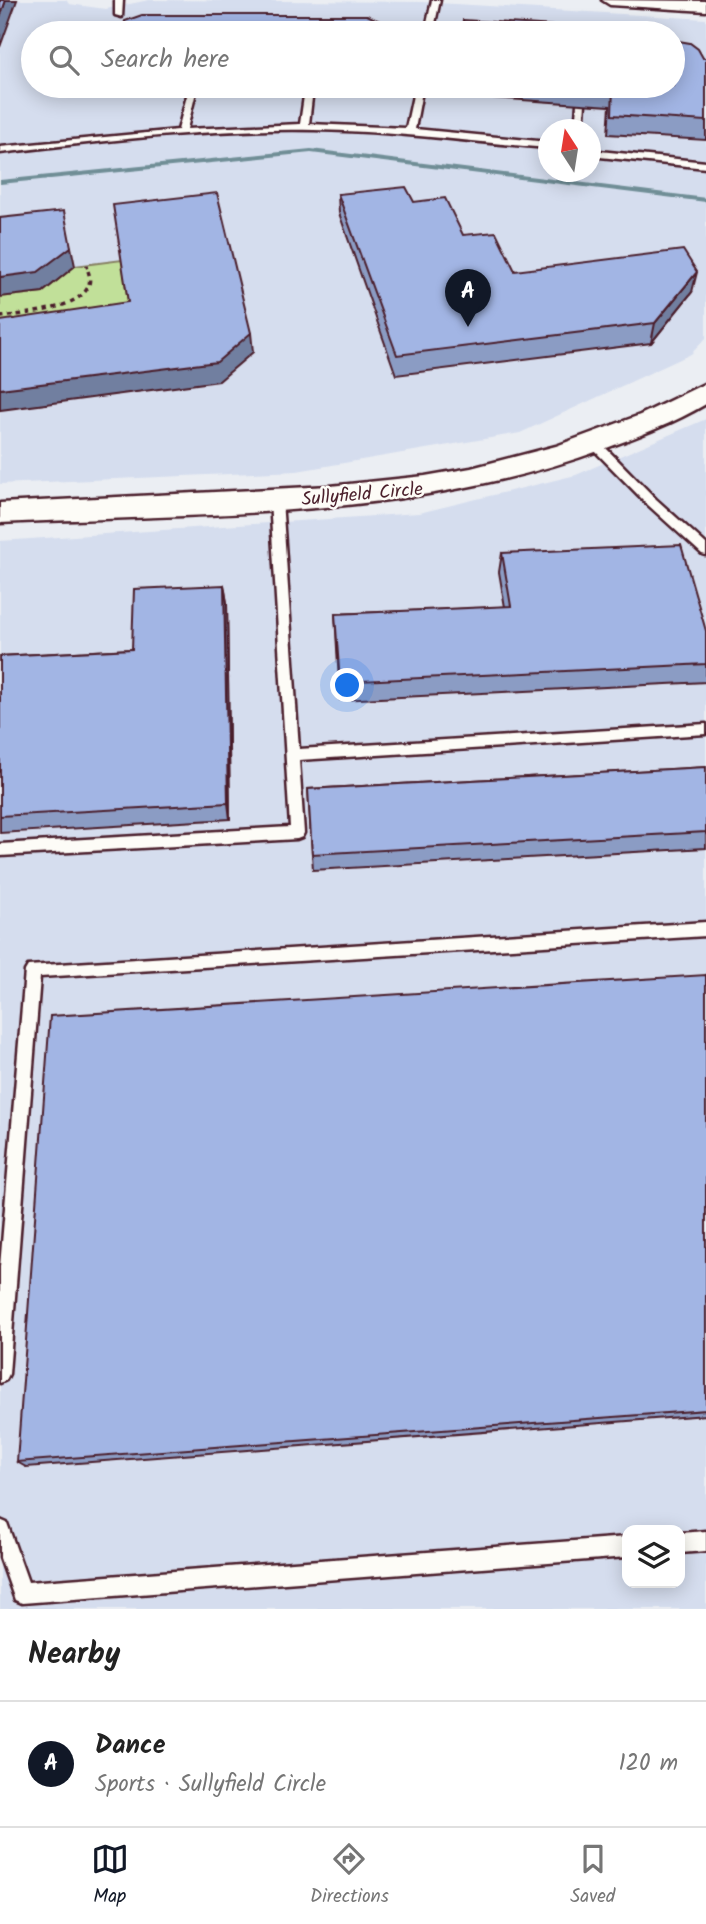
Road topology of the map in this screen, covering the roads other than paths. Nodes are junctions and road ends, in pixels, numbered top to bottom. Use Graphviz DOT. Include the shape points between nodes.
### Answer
graph roads {
  1 [pos="119,0"];
  2 [pos="436,0"];
  3 [pos="610,0"];
  4 [pos="706,6"];
  5 [pos="119,15"];
  6 [pos="432,21"];
  7 [pos="191,98"];
  8 [pos="308,98"];
  9 [pos="417,98"];
  10 [pos="581,104"];
  11 [pos="580,119"];
  12 [pos="304,127"];
  13 [pos="410,131"];
  14 [pos="182,133"];
  15 [pos="538,144"];
  16 [pos="0,150"];
  17 [pos="601,154"];
  18 [pos="706,165"];
  19 [pos="706,392"];
  20 [pos="594,443"];
  21 [pos="276,500"];
  22 [pos="0,513"];
  23 [pos="706,551"];
  24 [pos="706,729"];
  25 [pos="293,755"];
  26 [pos="0,850"];
  27 [pos="706,929"];
  28 [pos="0,1374"];
  29 [pos="0,1530"];
  30 [pos="706,1541"];
  31 [pos="685,1543"];
  32 [pos="622,1547"];
  1 -- 5 [label="lane"];
  2 -- 6 [label="lane"];
  3 -- 4 [label="street"];
  7 -- 14 [label="lane"];
  8 -- 12 [label="lane"];
  9 -- 13 [label="lane"];
  10 -- 11 [label="lane"];
  12 -- 13 [label="lane"];
  12 -- 14 [label="lane"];
  13 -- 15 [label="lane"];
  14 -- 16 [label="lane"];
  17 -- 18 [label="lane"];
  19 -- 20 [label="street, Sullyfield Circle"];
  20 -- 21 [label="street, Sullyfield Circle" via="533,464 445,485"];
  20 -- 23 [label="lane"];
  21 -- 22 [label="street, Sullyfield Circle"];
  21 -- 25 [label="lane"];
  24 -- 25 [label="lane"];
  25 -- 26 [label="lane" via="297,833"];
  27 -- 28 [label="lane" via="33,971"];
  29 -- 32 [label="lane" via="22,1593"];
  30 -- 31 [label="lane"];
}
